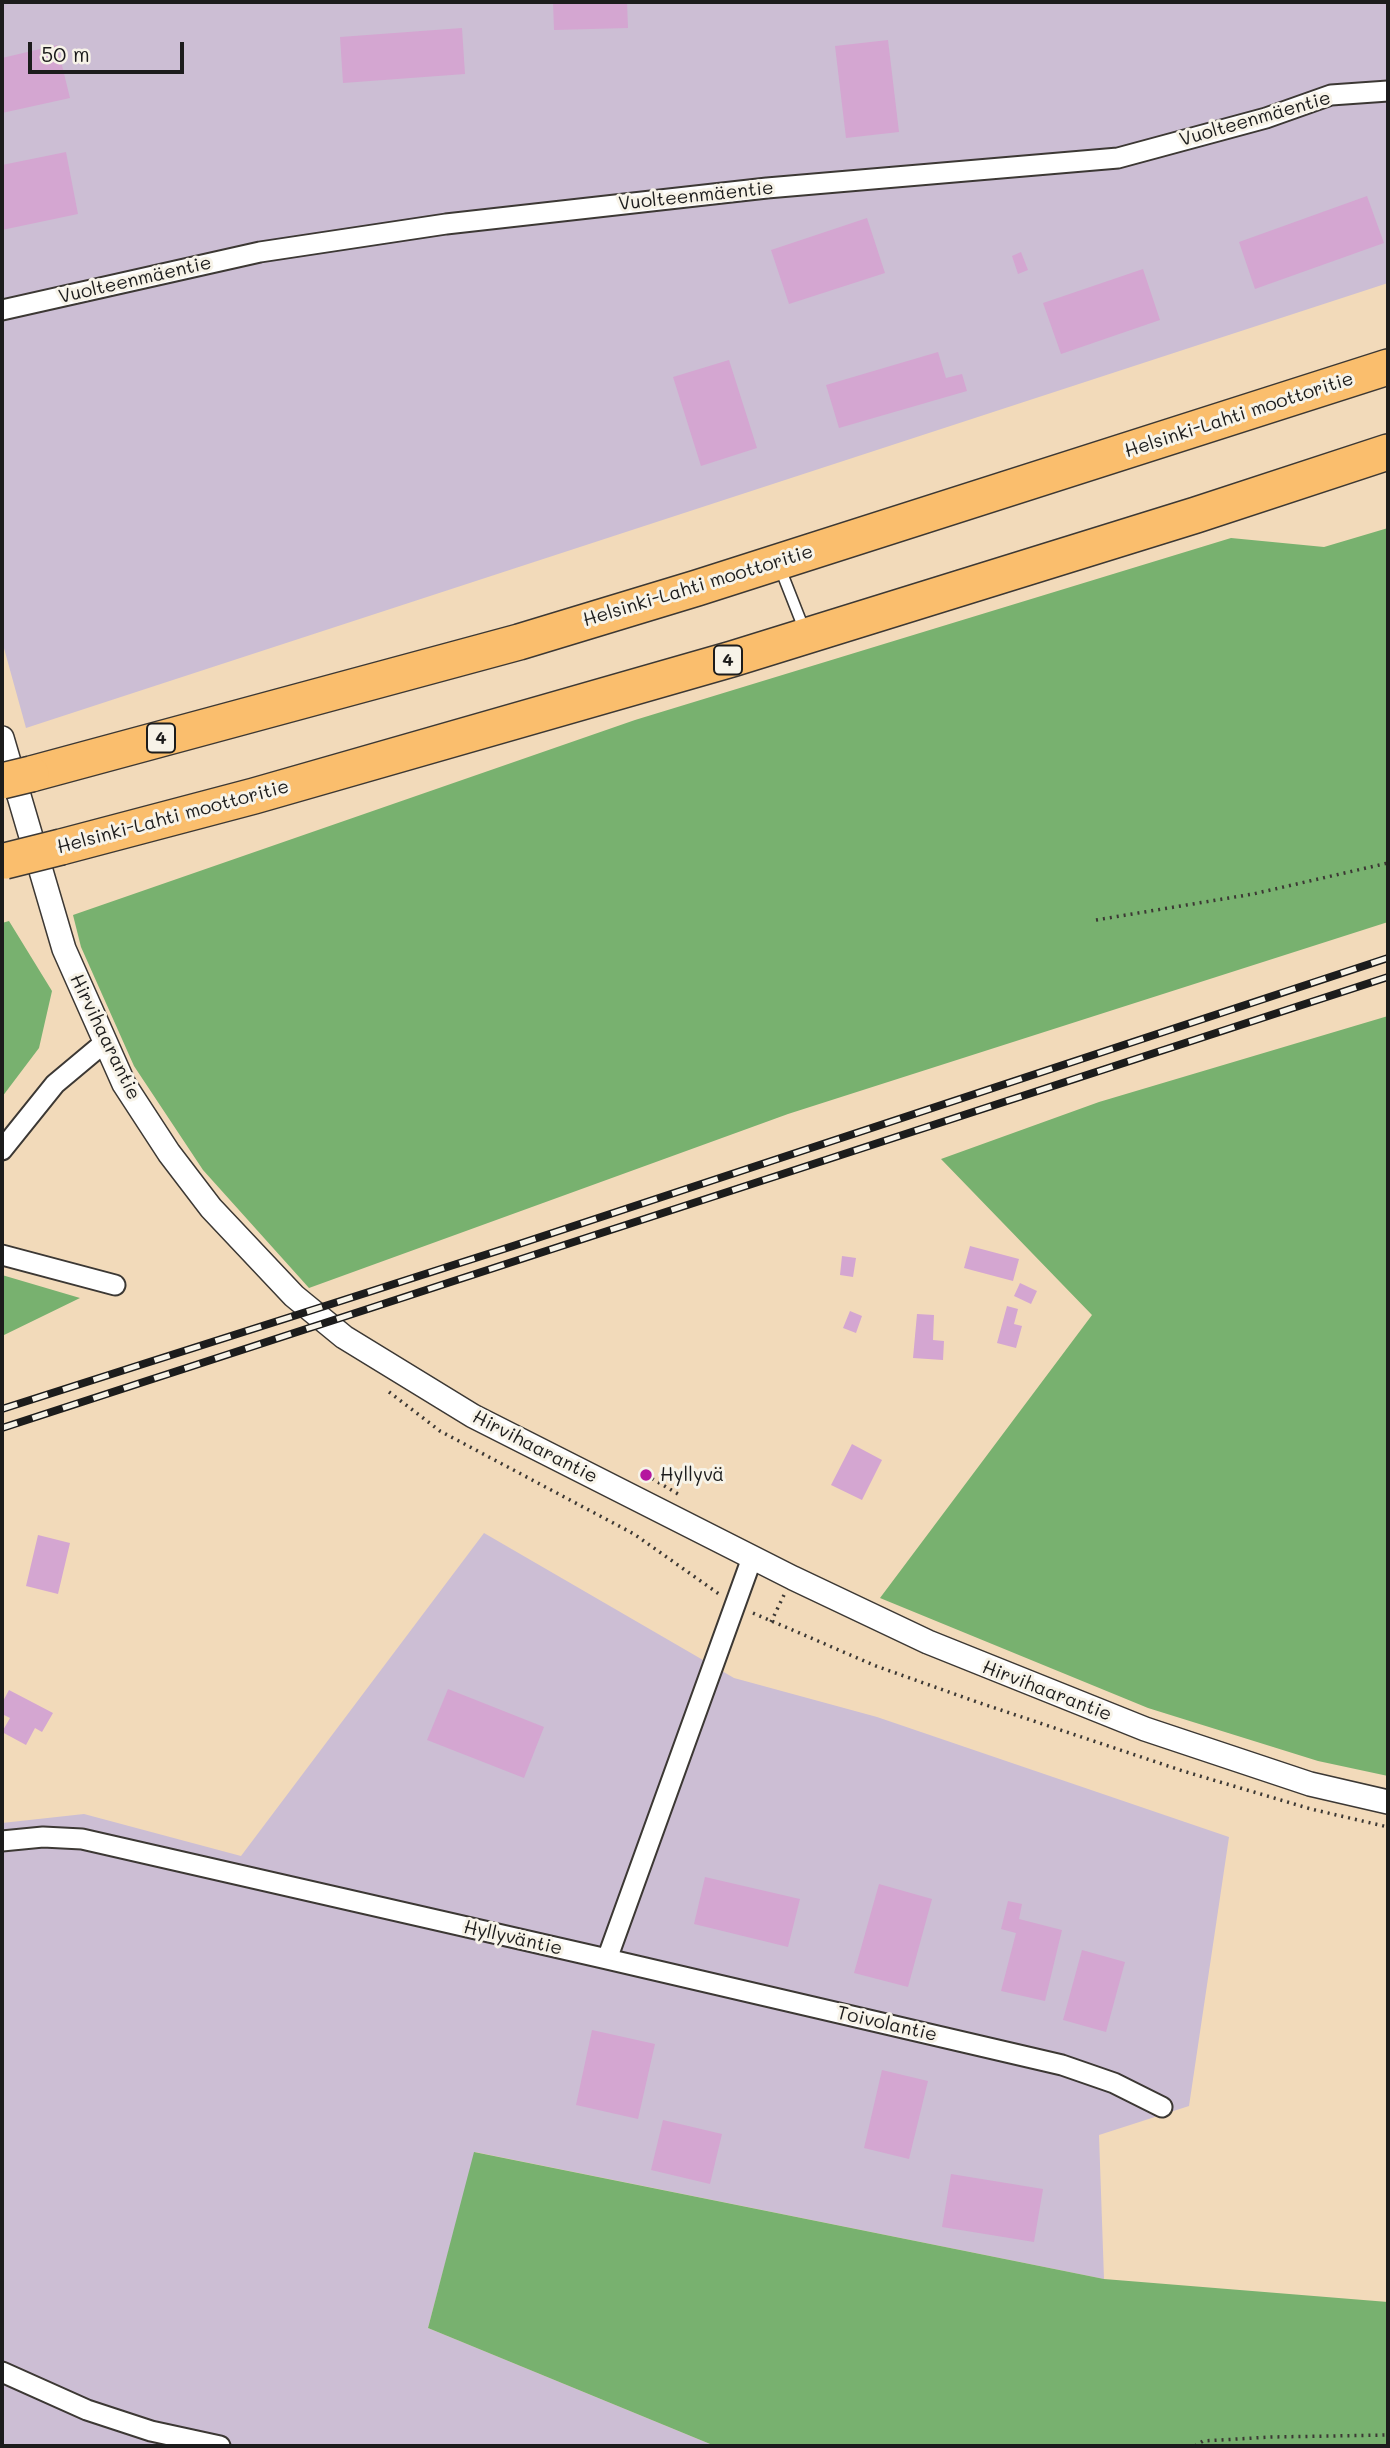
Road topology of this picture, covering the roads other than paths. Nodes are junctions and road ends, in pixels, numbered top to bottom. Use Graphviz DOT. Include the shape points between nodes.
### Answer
graph roads {
  1 [pos="1388,92"];
  2 [pos="2,310"];
  3 [pos="1388,367"];
  4 [pos="1388,452"];
  5 [pos="778,561"];
  6 [pos="806,636"];
  7 [pos="2,738"];
  8 [pos="16,778"];
  9 [pos="3,861"];
  10 [pos="104,1043"];
  11 [pos="2,1150"];
  12 [pos="2,1255"];
  13 [pos="115,1285"];
  14 [pos="752,1558"];
  15 [pos="1388,1802"];
  16 [pos="2,1841"];
  17 [pos="607,1959"];
  18 [pos="1162,2107"];
  19 [pos="2,2372"];
  20 [pos="220,2446"];
  1 -- 2 [label="street, Vuolteenmäentie" via="1331,94 1266,118 1118,158 767,188 446,224 260,251"];
  3 -- 5 [label="highway, Helsinki-Lahti moottoritie / 4"];
  4 -- 6 [label="highway, Helsinki-Lahti moottoritie / 4"];
  5 -- 6 [label="lane"];
  5 -- 8 [label="highway, Helsinki-Lahti moottoritie / 4" via="519,642"];
  6 -- 9 [label="highway, Helsinki-Lahti moottoritie / 4, bridge" via="254,796"];
  7 -- 10 [label="street, Hirvihaarantie" via="65,949"];
  10 -- 11 [label="street" via="55,1084"];
  10 -- 14 [label="street, Hirvihaarantie" via="124,1084 211,1208 294,1296 344,1337 473,1416"];
  12 -- 13 [label="street"];
  14 -- 15 [label="street, Hirvihaarantie" via="965,1659 1132,1724 1310,1784"];
  14 -- 17 [label="street"];
  16 -- 17 [label="street, Hyllyväntie" via="82,1839"];
  17 -- 18 [label="street, Toivolantie" via="1062,2065 1114,2083"];
  19 -- 20 [label="street" via="88,2410 151,2431"];
}
